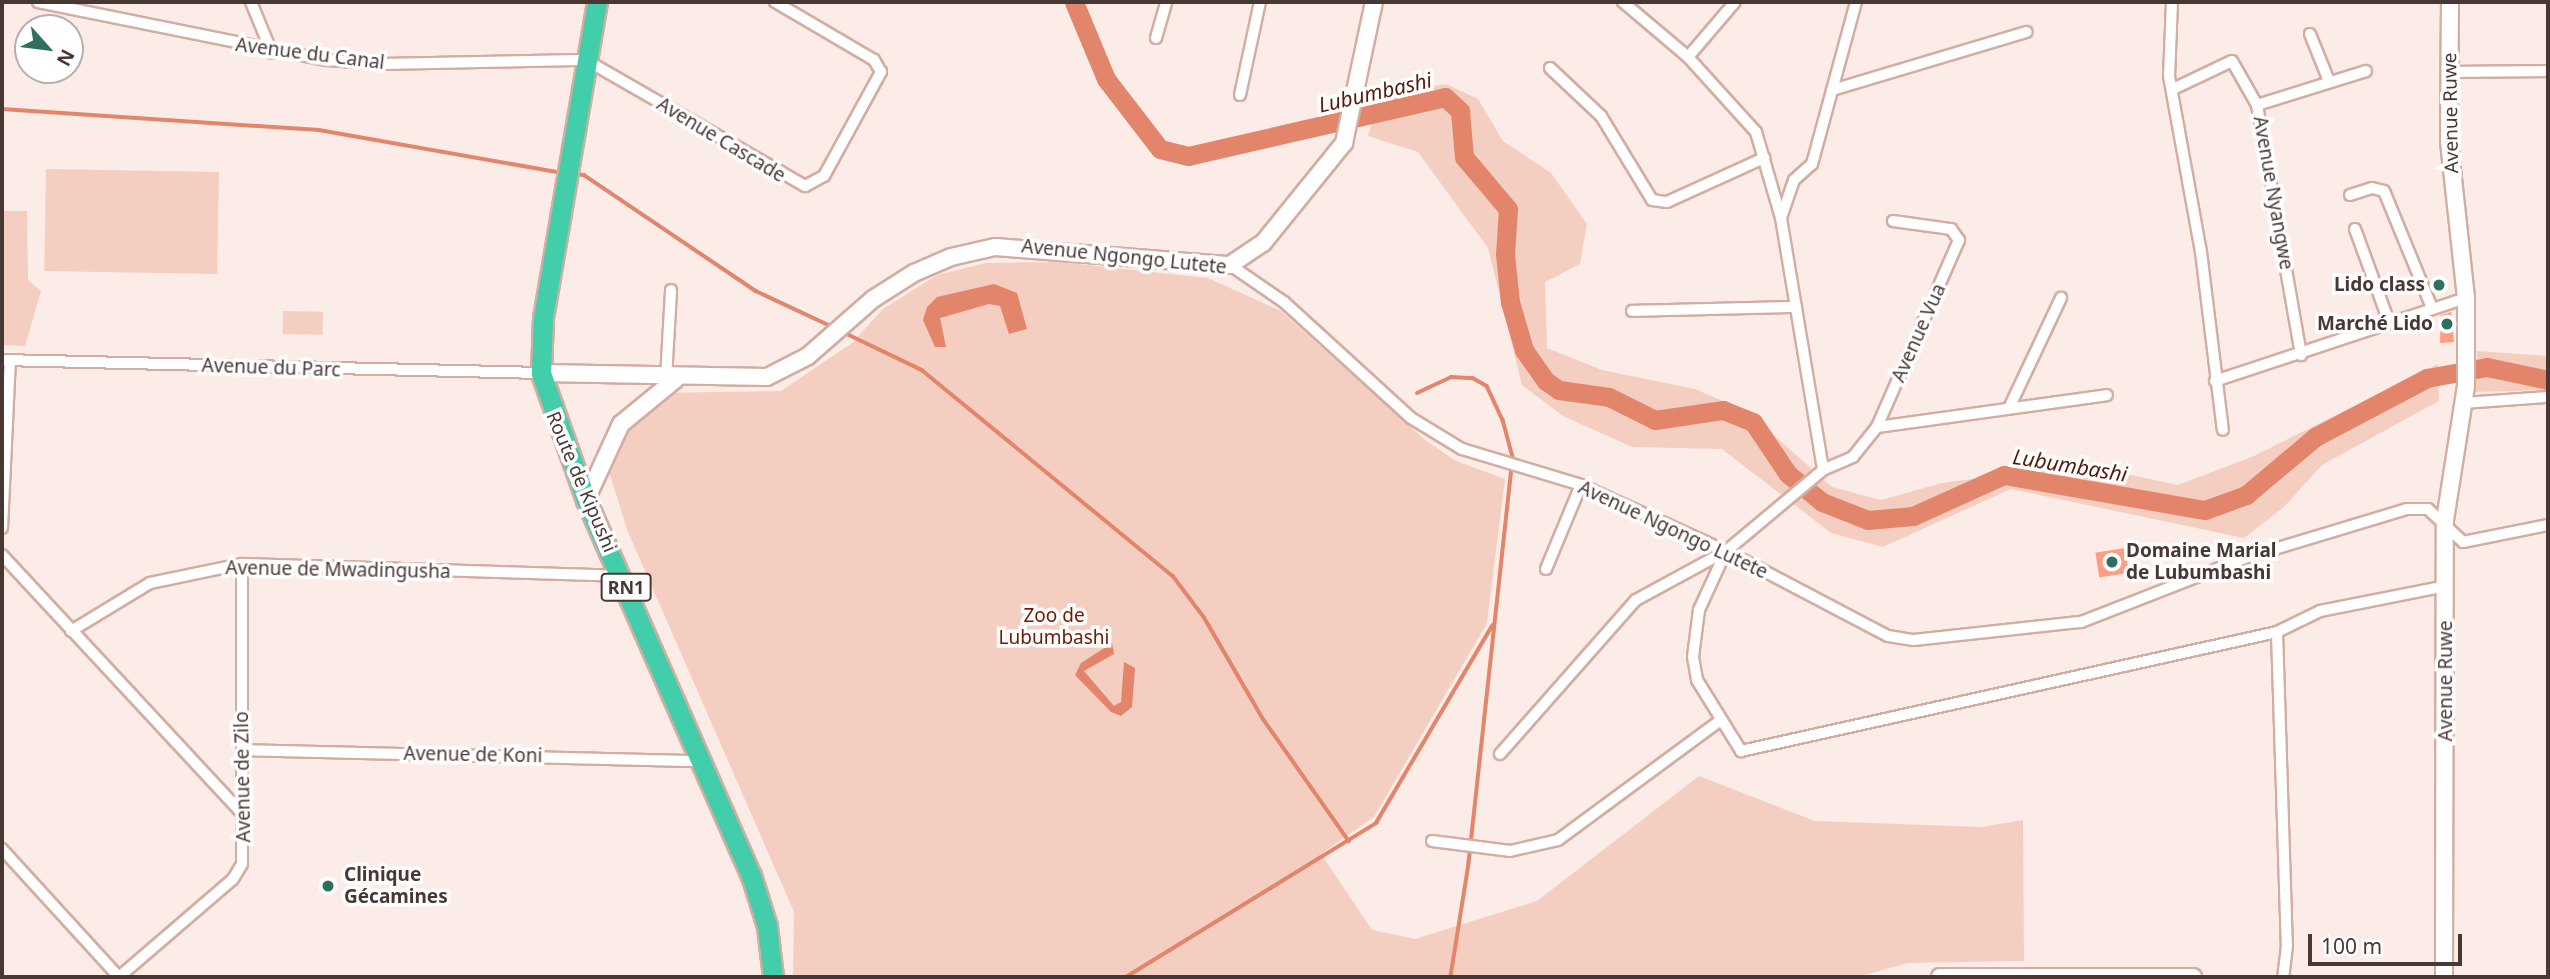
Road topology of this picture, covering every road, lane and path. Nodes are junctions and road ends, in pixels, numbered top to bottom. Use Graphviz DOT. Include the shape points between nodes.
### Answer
graph roads {
  1 [pos="38,2"];
  2 [pos="251,2"];
  3 [pos="597,2"];
  4 [pos="775,2"];
  5 [pos="1166,2"];
  6 [pos="1260,2"];
  7 [pos="1374,2"];
  8 [pos="1623,2"];
  9 [pos="1735,2"];
  10 [pos="1856,2"];
  11 [pos="2172,2"];
  12 [pos="2450,2"];
  13 [pos="2027,32"];
  14 [pos="2310,34"];
  15 [pos="1156,38"];
  16 [pos="272,53"];
  17 [pos="1688,57"];
  18 [pos="586,60"];
  19 [pos="1550,68"];
  20 [pos="2366,71"];
  21 [pos="2548,71"];
  22 [pos="2449,72"];
  23 [pos="2329,81"];
  24 [pos="2173,89"];
  25 [pos="1832,90"];
  26 [pos="1240,95"];
  27 [pos="2257,105"];
  28 [pos="1764,158"];
  29 [pos="2350,195"];
  30 [pos="1781,218"];
  31 [pos="1893,221"];
  32 [pos="2355,229"];
  33 [pos="1230,265"];
  34 [pos="671,290"];
  35 [pos="2061,298"];
  36 [pos="2466,298"];
  37 [pos="1796,307"];
  38 [pos="2432,308"];
  39 [pos="1632,310"];
  40 [pos="2389,323"];
  41 [pos="2301,355"];
  42 [pos="6,360"];
  43 [pos="541,373"];
  44 [pos="671,379"];
  45 [pos="2215,381"];
  46 [pos="2107,395"];
  47 [pos="2548,397"];
  48 [pos="2464,403"];
  49 [pos="2009,408"];
  50 [pos="1877,426"];
  51 [pos="2222,430"];
  52 [pos="1821,472"];
  53 [pos="1581,485"];
  54 [pos="586,500"];
  55 [pos="2548,525"];
  56 [pos="2,528"];
  57 [pos="2445,528"];
  58 [pos="1726,551"];
  59 [pos="2,555"];
  60 [pos="242,564"];
  61 [pos="1546,569"];
  62 [pos="621,576"];
  63 [pos="2446,586"];
  64 [pos="71,631"];
  65 [pos="2277,632"];
  66 [pos="1718,722"];
  67 [pos="243,750"];
  68 [pos="1500,754"];
  69 [pos="704,761"];
  70 [pos="244,815"];
  71 [pos="1432,841"];
  72 [pos="2,849"];
  73 [pos="2033,976"];
  74 [pos="119,977"];
  75 [pos="774,977"];
  76 [pos="1940,977"];
  77 [pos="2193,977"];
  78 [pos="2283,977"];
  79 [pos="2444,977"];
  1 -- 16 [label="street, Avenue du Canal"];
  2 -- 16 [label="street"];
  3 -- 18 [label="highway, Route de Kipushi / RN1"];
  4 -- 18 [label="street, Avenue Cascade" via="874,60 881,72 824,176 811,185 798,185"];
  5 -- 15 [label="street"];
  6 -- 26 [label="street"];
  7 -- 33 [label="street" via="1348,132 1334,159 1256,250"];
  8 -- 17 [label="street"];
  9 -- 17 [label="street"];
  10 -- 25 [label="street"];
  11 -- 24 [label="street"];
  12 -- 22 [label="street, Avenue Ruwe"];
  13 -- 25 [label="street"];
  14 -- 23 [label="street"];
  16 -- 18 [label="street, Avenue du Canal" via="387,64"];
  17 -- 28 [label="street" via="1743,112"];
  18 -- 43 [label="highway, Route de Kipushi / RN1" via="543,318"];
  19 -- 28 [label="street" via="1601,116 1652,200 1667,202"];
  20 -- 23 [label="street"];
  21 -- 22 [label="street"];
  22 -- 36 [label="street, Avenue Ruwe" via="2455,229"];
  23 -- 27 [label="street"];
  24 -- 27 [label="street, Avenue Nyangwe" via="2232,61"];
  24 -- 45 [label="street" via="2201,252"];
  25 -- 30 [label="street" via="1812,164 1794,180"];
  27 -- 41 [label="street, Avenue Nyangwe"];
  28 -- 30 [label="street"];
  29 -- 38 [label="street" via="2378,188 2389,198"];
  30 -- 37 [label="street"];
  31 -- 50 [label="street, Avenue Vua" via="1951,229 1959,240"];
  32 -- 40 [label="street"];
  33 -- 44 [label="street, Avenue Ngongo Lutete" via="995,247 951,257 914,273 830,338 767,377"];
  33 -- 53 [label="street, Avenue Ngongo Lutete" via="1284,302 1411,418 1462,450"];
  34 -- 44 [label="street"];
  35 -- 49 [label="street"];
  36 -- 38 [label="street"];
  36 -- 48 [label="street, Avenue Ruwe"];
  37 -- 39 [label="street"];
  37 -- 52 [label="street"];
  38 -- 40 [label="street"];
  40 -- 41 [label="street"];
  41 -- 45 [label="street"];
  42 -- 43 [label="street, Avenue du Parc"];
  42 -- 56 [label="street"];
  43 -- 44 [label="street, Avenue Ngongo Lutete"];
  43 -- 54 [label="highway, Route de Kipushi / RN1"];
  44 -- 54 [label="street" via="621,424"];
  45 -- 51 [label="street"];
  46 -- 49 [label="street"];
  47 -- 48 [label="street"];
  48 -- 57 [label="street, Avenue Ruwe"];
  49 -- 50 [label="street"];
  50 -- 52 [label="street, Avenue Vua" via="1853,457"];
  52 -- 58 [label="street, Avenue Vua"];
  53 -- 58 [label="street, Avenue Ngongo Lutete"];
  53 -- 61 [label="street"];
  54 -- 62 [label="highway, Route de Kipushi / RN1"];
  55 -- 57 [label="street, Avenue Ngongo Lutete" via="2469,542"];
  57 -- 58 [label="street, Avenue Ngongo Lutete" via="2428,509 2407,509 2248,557 2113,613 1914,640 1854,621"];
  57 -- 63 [label="street, Avenue Ruwe"];
  58 -- 66 [label="street" via="1706,589 1692,657 1697,681"];
  58 -- 68 [label="street" via="1636,600"];
  59 -- 64 [label="street"];
  60 -- 62 [label="street, Avenue de Mwadingusha"];
  60 -- 64 [label="street, Avenue de Mwadingusha" via="150,583"];
  60 -- 67 [label="street, Avenue de Zilo"];
  62 -- 69 [label="highway, Route de Kipushi / RN1"];
  63 -- 65 [label="street" via="2320,611"];
  63 -- 79 [label="street, Avenue Ruwe"];
  64 -- 70 [label="street"];
  65 -- 66 [label="street" via="1743,751 1733,732"];
  65 -- 78 [label="street" via="2287,946"];
  66 -- 71 [label="street" via="1558,840 1510,850"];
  67 -- 69 [label="street, Avenue de Koni"];
  67 -- 70 [label="street, Avenue de Zilo"];
  69 -- 75 [label="highway, Route de Kipushi / RN1" via="763,909"];
  70 -- 74 [label="street, Avenue de Zilo" via="239,872"];
  72 -- 74 [label="street"];
  73 -- 76 [label="street"];
  73 -- 77 [label="street"];
}
